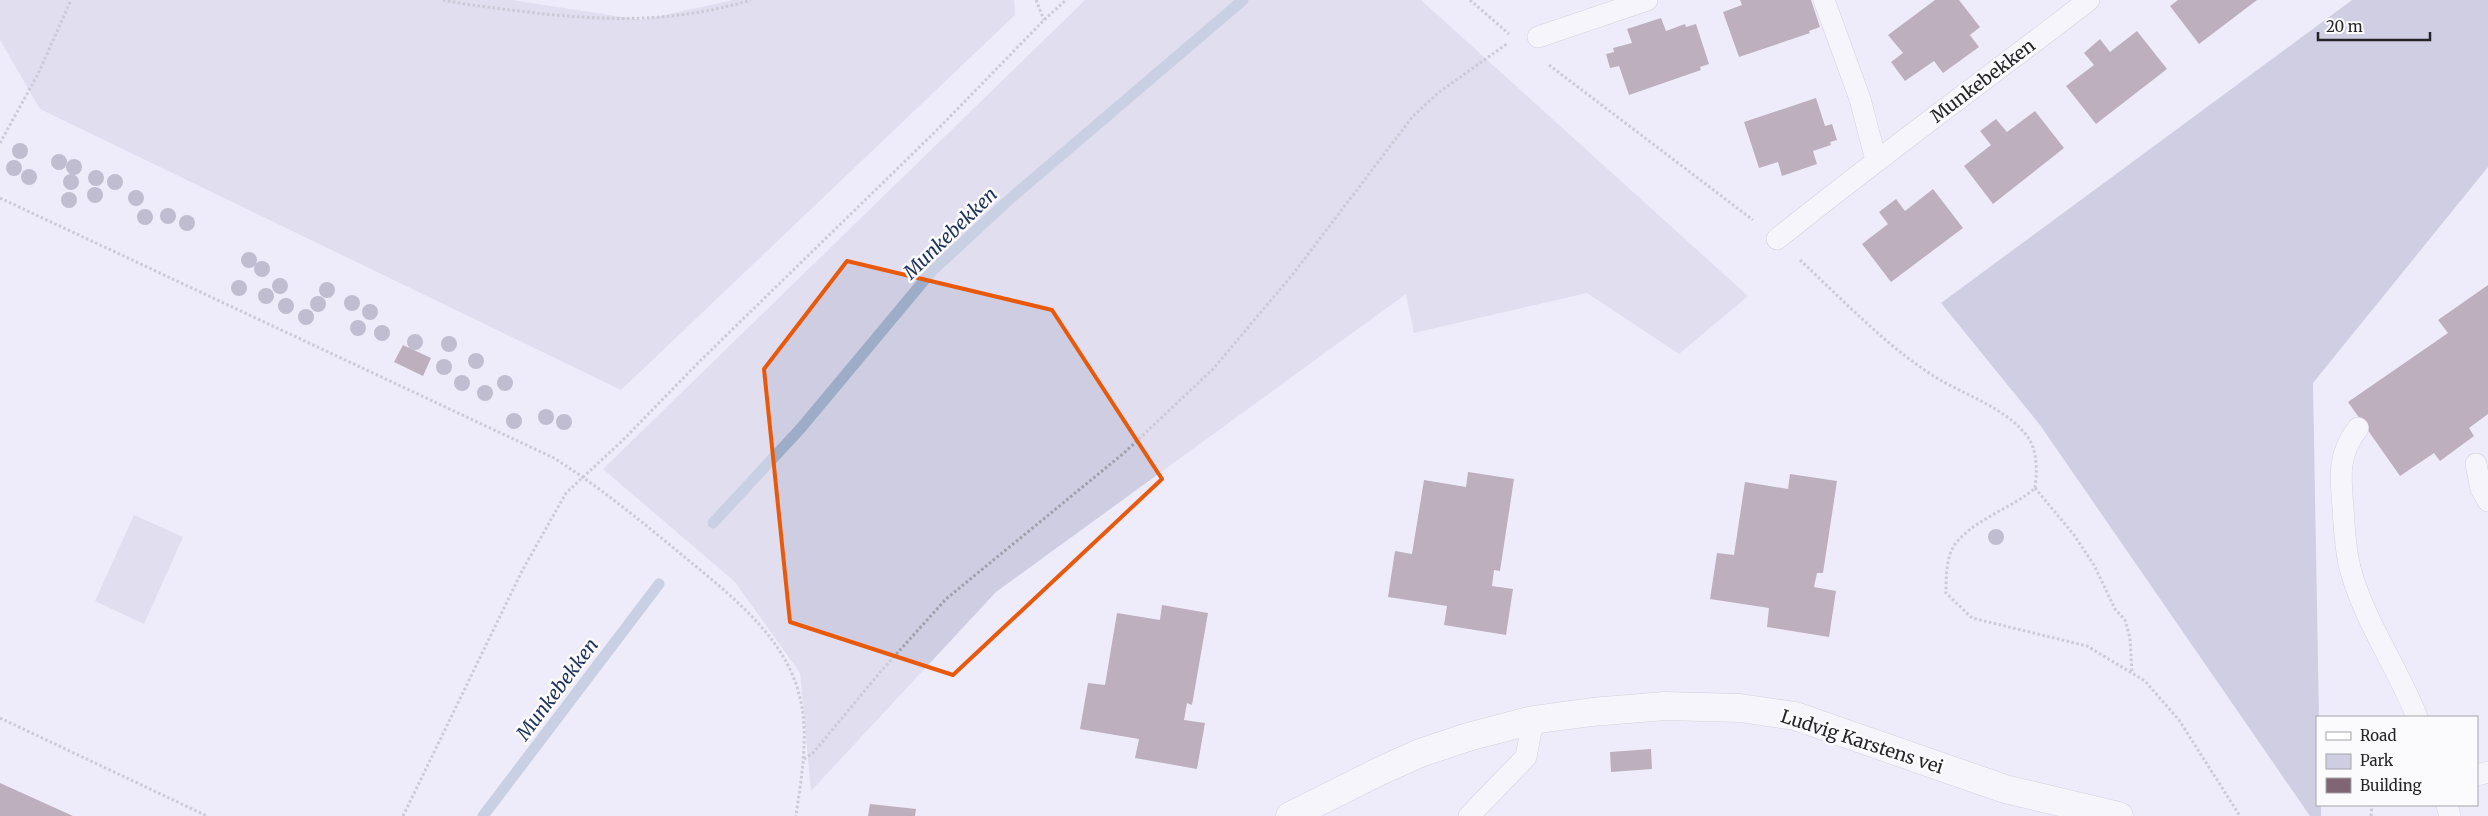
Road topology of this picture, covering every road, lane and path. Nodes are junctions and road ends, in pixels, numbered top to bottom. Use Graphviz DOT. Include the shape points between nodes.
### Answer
graph roads {
  1 [pos="71,0"];
  2 [pos="443,0"];
  3 [pos="751,0"];
  4 [pos="1036,0"];
  5 [pos="1066,0"];
  6 [pos="1470,0"];
  7 [pos="1647,0"];
  8 [pos="1824,0"];
  9 [pos="2089,0"];
  10 [pos="1044,20"];
  11 [pos="1538,37"];
  12 [pos="1544,62"];
  13 [pos="0,143"];
  14 [pos="1876,160"];
  15 [pos="0,198"];
  16 [pos="1777,239"];
  17 [pos="2358,428"];
  18 [pos="2476,464"];
  19 [pos="582,476"];
  20 [pos="2035,488"];
  21 [pos="2488,502"];
  22 [pos="2132,673"];
  23 [pos="2417,716"];
  24 [pos="0,718"];
  25 [pos="1533,720"];
  26 [pos="804,759"];
  27 [pos="2109,815"];
  28 [pos="207,816"];
  29 [pos="403,816"];
  30 [pos="796,816"];
  31 [pos="1290,816"];
  32 [pos="1469,816"];
  33 [pos="2240,816"];
  1 -- 13 [label="path" via="38,74"];
  2 -- 3 [label="path" via="570,17 633,20 727,7"];
  4 -- 10 [label="path"];
  5 -- 10 [label="path"];
  6 -- 26 [label="path" via="1514,38 1438,93 1413,116 1294,274 1213,369 1124,452 946,599 813,753"];
  7 -- 11 [label="lane"];
  8 -- 14 [label="lane" via="1860,100"];
  9 -- 14 [label="lane, Munkebekken" via="1966,96"];
  10 -- 19 [label="path" via="622,441"];
  12 -- 16 [label="path"];
  14 -- 16 [label="lane, Munkebekken"];
  15 -- 19 [label="path" via="554,458"];
  16 -- 20 [label="path" via="1879,333 1932,374 2004,415 2028,437 2036,459"];
  17 -- 23 [label="lane" via="2347,443 2341,466 2349,566 2372,626"];
  18 -- 21 [label="lane" via="2481,489"];
  19 -- 26 [label="path" via="732,596 777,646 796,684 802,711"];
  19 -- 29 [label="path" via="552,514"];
  20 -- 22 [label="path" via="2074,535 2094,565 2115,609 2125,620 2130,638"];
  20 -- 22 [label="path" via="2019,502 1980,523 1954,545 1946,572 1946,594 1972,618 2086,646"];
  22 -- 33 [label="path" via="2145,680 2179,720"];
  24 -- 28 [label="path"];
  25 -- 27 [label="street, Ludvig Karstens vei" via="1665,706 1740,708 1795,716 2005,789"];
  25 -- 31 [label="street, Ludvig Karstens vei" via="1420,753"];
  25 -- 32 [label="lane" via="1526,757"];
  26 -- 30 [label="path"];
}
